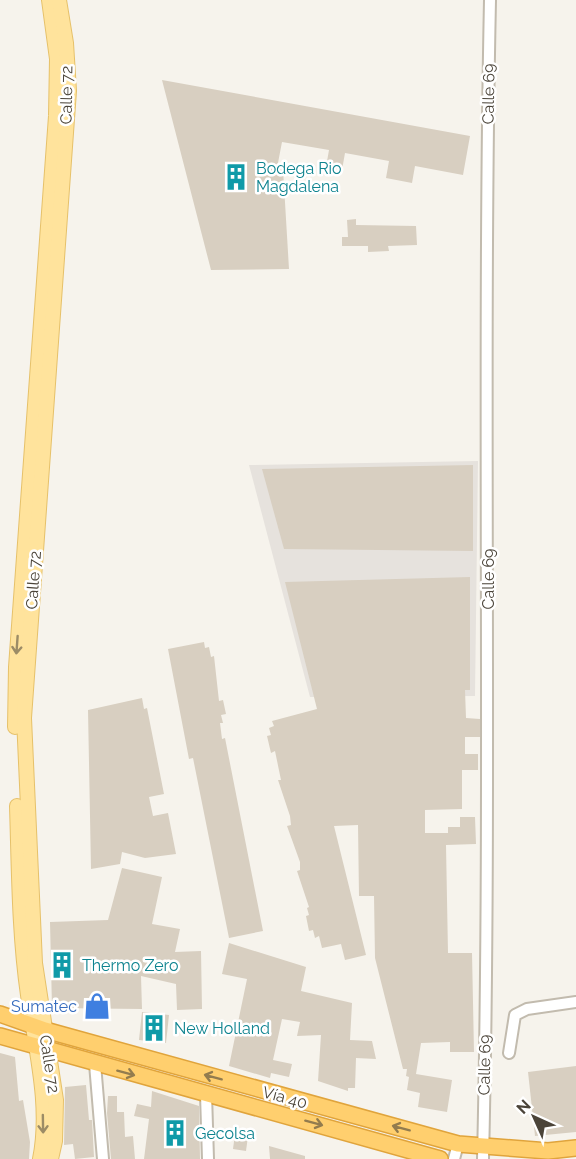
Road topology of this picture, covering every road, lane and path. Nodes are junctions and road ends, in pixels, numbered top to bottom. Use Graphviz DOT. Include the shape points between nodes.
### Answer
graph roads {
  1 [pos="49,0"];
  2 [pos="59,0"];
  3 [pos="490,0"];
  4 [pos="576,1002"];
  5 [pos="0,1014"];
  6 [pos="39,1028"];
  7 [pos="0,1036"];
  8 [pos="44,1048"];
  9 [pos="509,1053"];
  10 [pos="95,1064"];
  11 [pos="206,1094"];
  12 [pos="458,1144"];
  13 [pos="576,1148"];
  14 [pos="483,1153"];
  15 [pos="39,1159"];
  16 [pos="51,1159"];
  17 [pos="103,1159"];
  18 [pos="208,1159"];
  19 [pos="440,1159"];
  20 [pos="454,1159"];
  1 -- 6 [label="main road, Calle 72, one-way" via="57,59 56,116 15,720 28,995"];
  2 -- 6 [label="main road, Calle 72" via="69,91 24,718"];
  3 -- 14 [label="street, Calle 69"];
  4 -- 9 [label="street" via="527,1009 515,1015"];
  5 -- 6 [label="highway, Vía 40"];
  6 -- 8 [label="main road, Calle 72"];
  12 -- 6 [label="highway, Vía 40, one-way"];
  7 -- 8 [label="highway, Vía 40"];
  8 -- 10 [label="highway, Vía 40"];
  8 -- 15 [label="main road, Calle 72, one-way" via="43,1142"];
  8 -- 16 [label="main road, Calle 72" via="56,1100"];
  10 -- 11 [label="highway, Vía 40, one-way"];
  10 -- 17 [label="street"];
  11 -- 18 [label="street"];
  11 -- 19 [label="highway, Vía 40, one-way"];
  12 -- 14 [label="highway, Vía 40"];
  12 -- 20 [label="street"];
  13 -- 14 [label="highway, Vía 40"];
}
